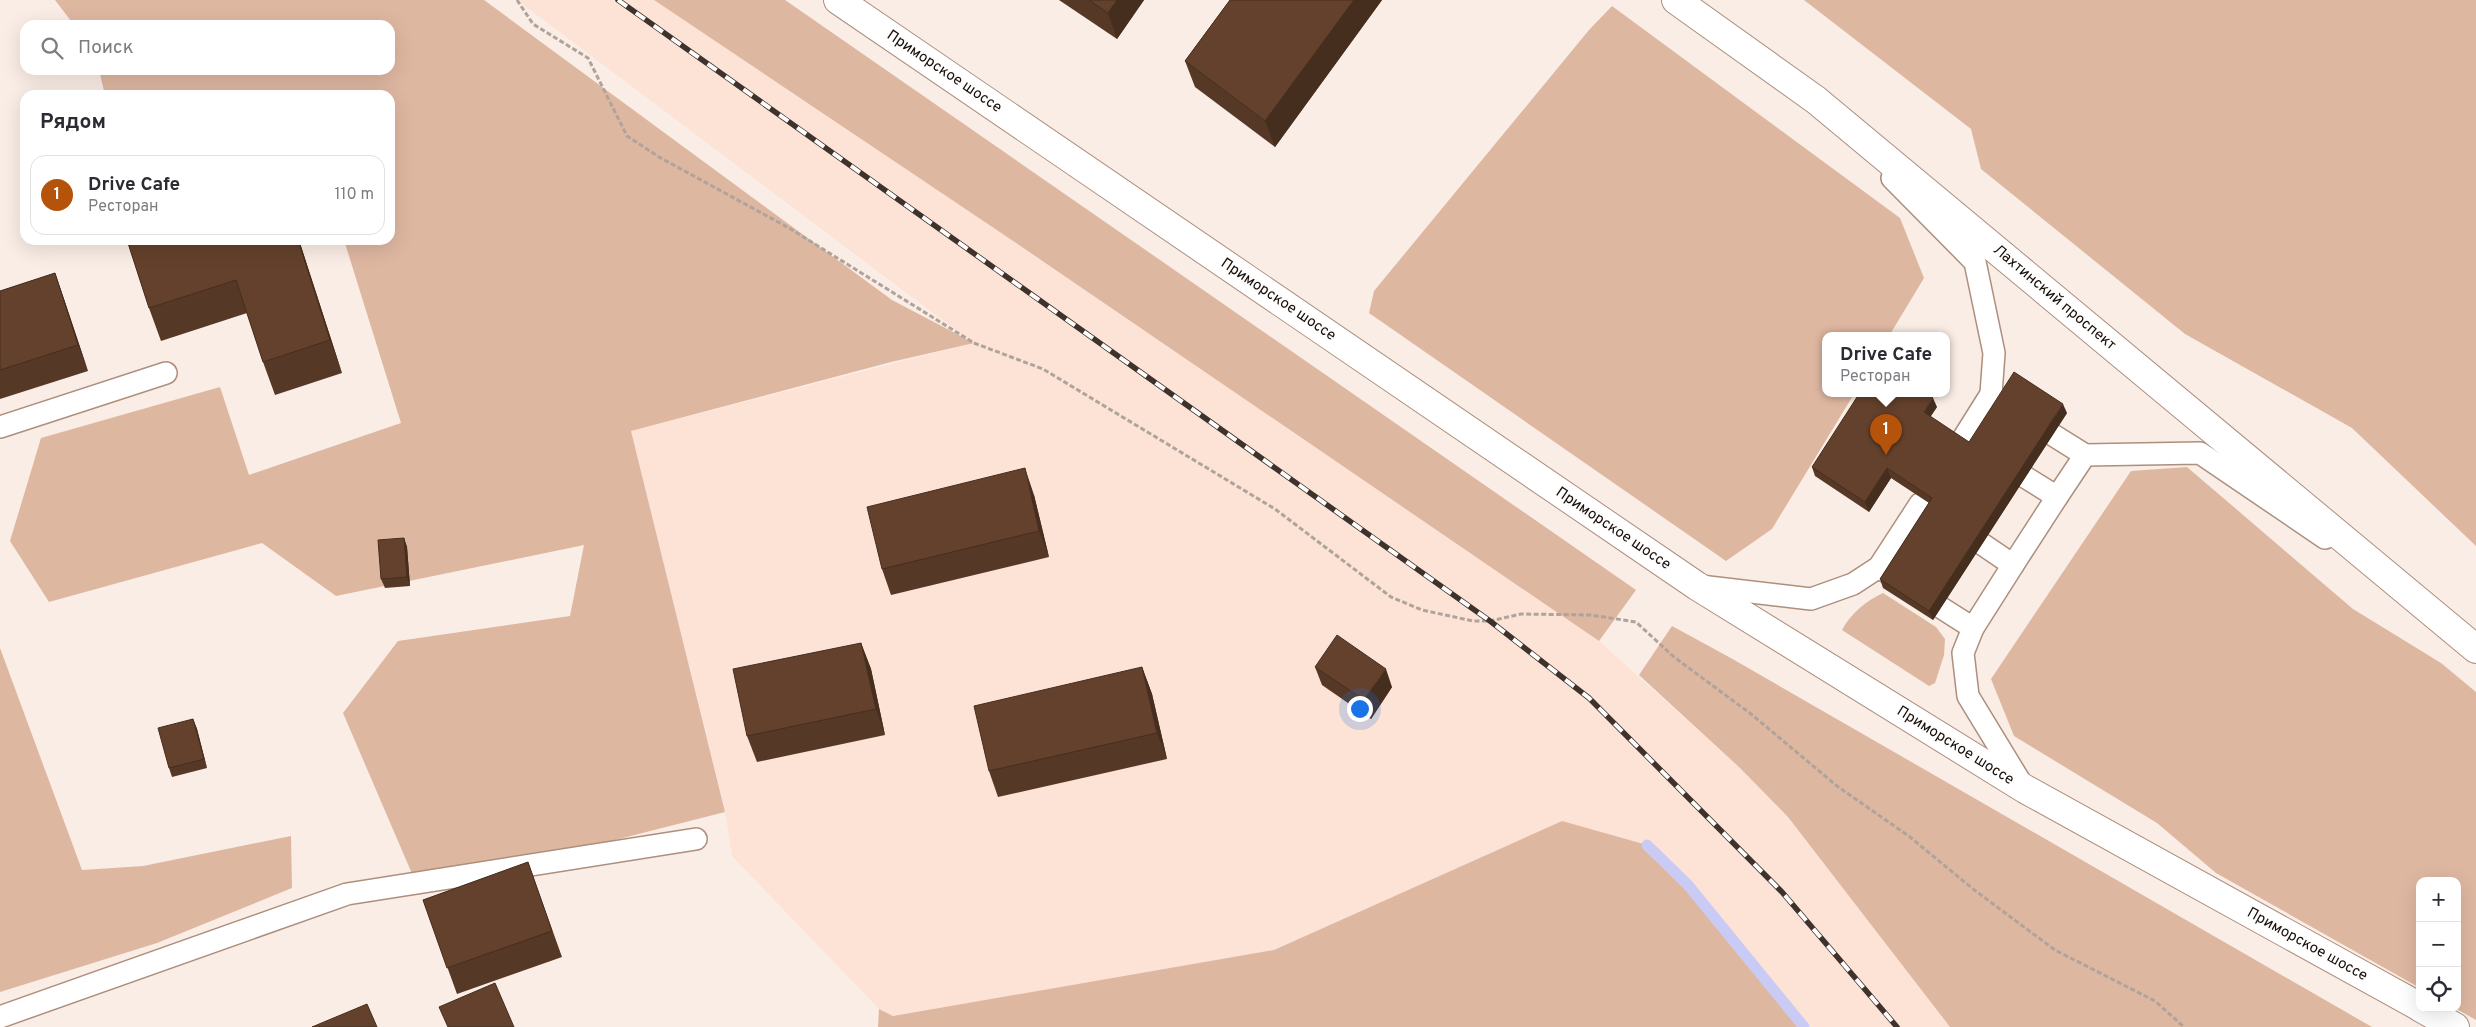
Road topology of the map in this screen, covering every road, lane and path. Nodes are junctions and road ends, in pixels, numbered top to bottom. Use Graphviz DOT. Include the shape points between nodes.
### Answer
graph roads {
  1 [pos="517,0"];
  2 [pos="838,0"];
  3 [pos="1676,0"];
  4 [pos="1816,100"];
  5 [pos="166,373"];
  6 [pos="0,427"];
  7 [pos="2053,435"];
  8 [pos="1977,445"];
  9 [pos="2085,455"];
  10 [pos="2025,477"];
  11 [pos="2057,497"];
  12 [pos="1933,512"];
  13 [pos="1982,544"];
  14 [pos="2014,565"];
  15 [pos="1697,586"];
  16 [pos="2425,605"];
  17 [pos="1940,607"];
  18 [pos="1973,628"];
  19 [pos="2476,649"];
  20 [pos="2024,789"];
  21 [pos="696,839"];
  22 [pos="2416,1005"];
  23 [pos="2428,1012"];
  24 [pos="0,1017"];
  25 [pos="2184,1027"];
  26 [pos="2456,1027"];
  1 -- 25 [label="path" via="533,24 588,58 627,136 651,152 789,228 974,343 1051,374 1275,509 1391,597 1422,610 1473,621 1521,614 1592,615 1636,622 1674,657 1751,714 1837,786 1910,837 2055,950 2155,1001"];
  2 -- 15 [label="main road, Приморское шоссе"];
  3 -- 4 [label="main road, Лахтинский проспект"];
  4 -- 8 [label="lane" via="1975,262 1994,353 1997,399 1964,437"];
  4 -- 16 [label="main road, Лахтинский проспект"];
  5 -- 6 [label="lane"];
  7 -- 9 [label="lane"];
  9 -- 11 [label="lane"];
  9 -- 16 [label="lane" via="2200,453"];
  10 -- 11 [label="lane"];
  11 -- 14 [label="lane"];
  12 -- 15 [label="lane" via="1920,504 1885,571 1811,599"];
  13 -- 14 [label="lane"];
  14 -- 18 [label="lane"];
  15 -- 20 [label="main road, Приморское шоссе"];
  16 -- 19 [label="main road"];
  17 -- 18 [label="lane"];
  18 -- 20 [label="lane" via="1963,653 1968,696"];
  20 -- 22 [label="main road, Приморское шоссе"];
  21 -- 24 [label="lane" via="347,894"];
  23 -- 26 [label="main road, Приморское шоссе"];
}
